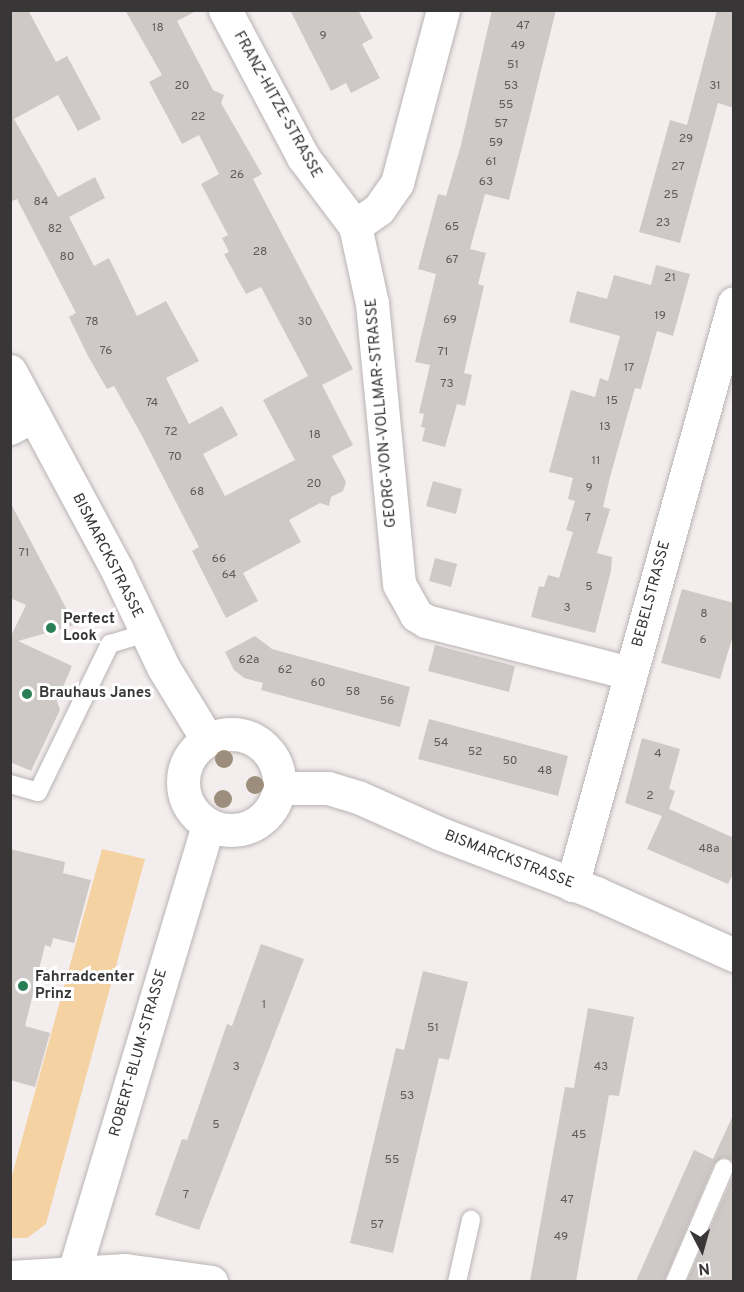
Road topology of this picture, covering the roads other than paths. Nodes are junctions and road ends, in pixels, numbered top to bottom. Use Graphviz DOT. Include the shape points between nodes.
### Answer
graph roads {
  1 [pos="225,10"];
  2 [pos="443,10"];
  3 [pos="355,226"];
  4 [pos="734,303"];
  5 [pos="10,371"];
  6 [pos="22,421"];
  7 [pos="146,633"];
  8 [pos="630,673"];
  9 [pos="207,739"];
  10 [pos="10,784"];
  11 [pos="279,788"];
  12 [pos="208,825"];
  13 [pos="572,885"];
  14 [pos="734,955"];
  15 [pos="724,1168"];
  16 [pos="471,1220"];
  17 [pos="10,1277"];
  18 [pos="72,1278"];
  19 [pos="211,1281"];
  20 [pos="457,1281"];
  21 [pos="675,1281"];
  1 -- 3 [label="street, FRANZ-HITZE-STRASSE" via="303,157"];
  2 -- 3 [label="street" via="397,183 379,209"];
  3 -- 8 [label="street, GEORG-VON-VOLLMAR-STRASSE" via="372,303 395,558 407,603 426,621"];
  4 -- 8 [label="street, BEBELSTRASSE"];
  5 -- 6 [label="street, BISMARCKSTRASSE"];
  6 -- 7 [label="street, BISMARCKSTRASSE" via="117,570"];
  7 -- 9 [label="street, BISMARCKSTRASSE"];
  7 -- 10 [label="lane" via="110,644 38,792"];
  8 -- 13 [label="street, BEBELSTRASSE"];
  9 -- 11 [label="street" via="227,733 249,736 267,748 277,767"];
  9 -- 12 [label="street" via="187,761 183,790 192,811"];
  11 -- 12 [label="street" via="271,810 253,825 231,830"];
  11 -- 13 [label="street, BISMARCKSTRASSE" via="328,788"];
  12 -- 18 [label="street, ROBERT-BLUM-STRASSE"];
  13 -- 14 [label="street, BISMARCKSTRASSE"];
  15 -- 21 [label="lane"];
  16 -- 20 [label="lane"];
  17 -- 18 [label="street"];
  18 -- 19 [label="street" via="125,1270"];
}
